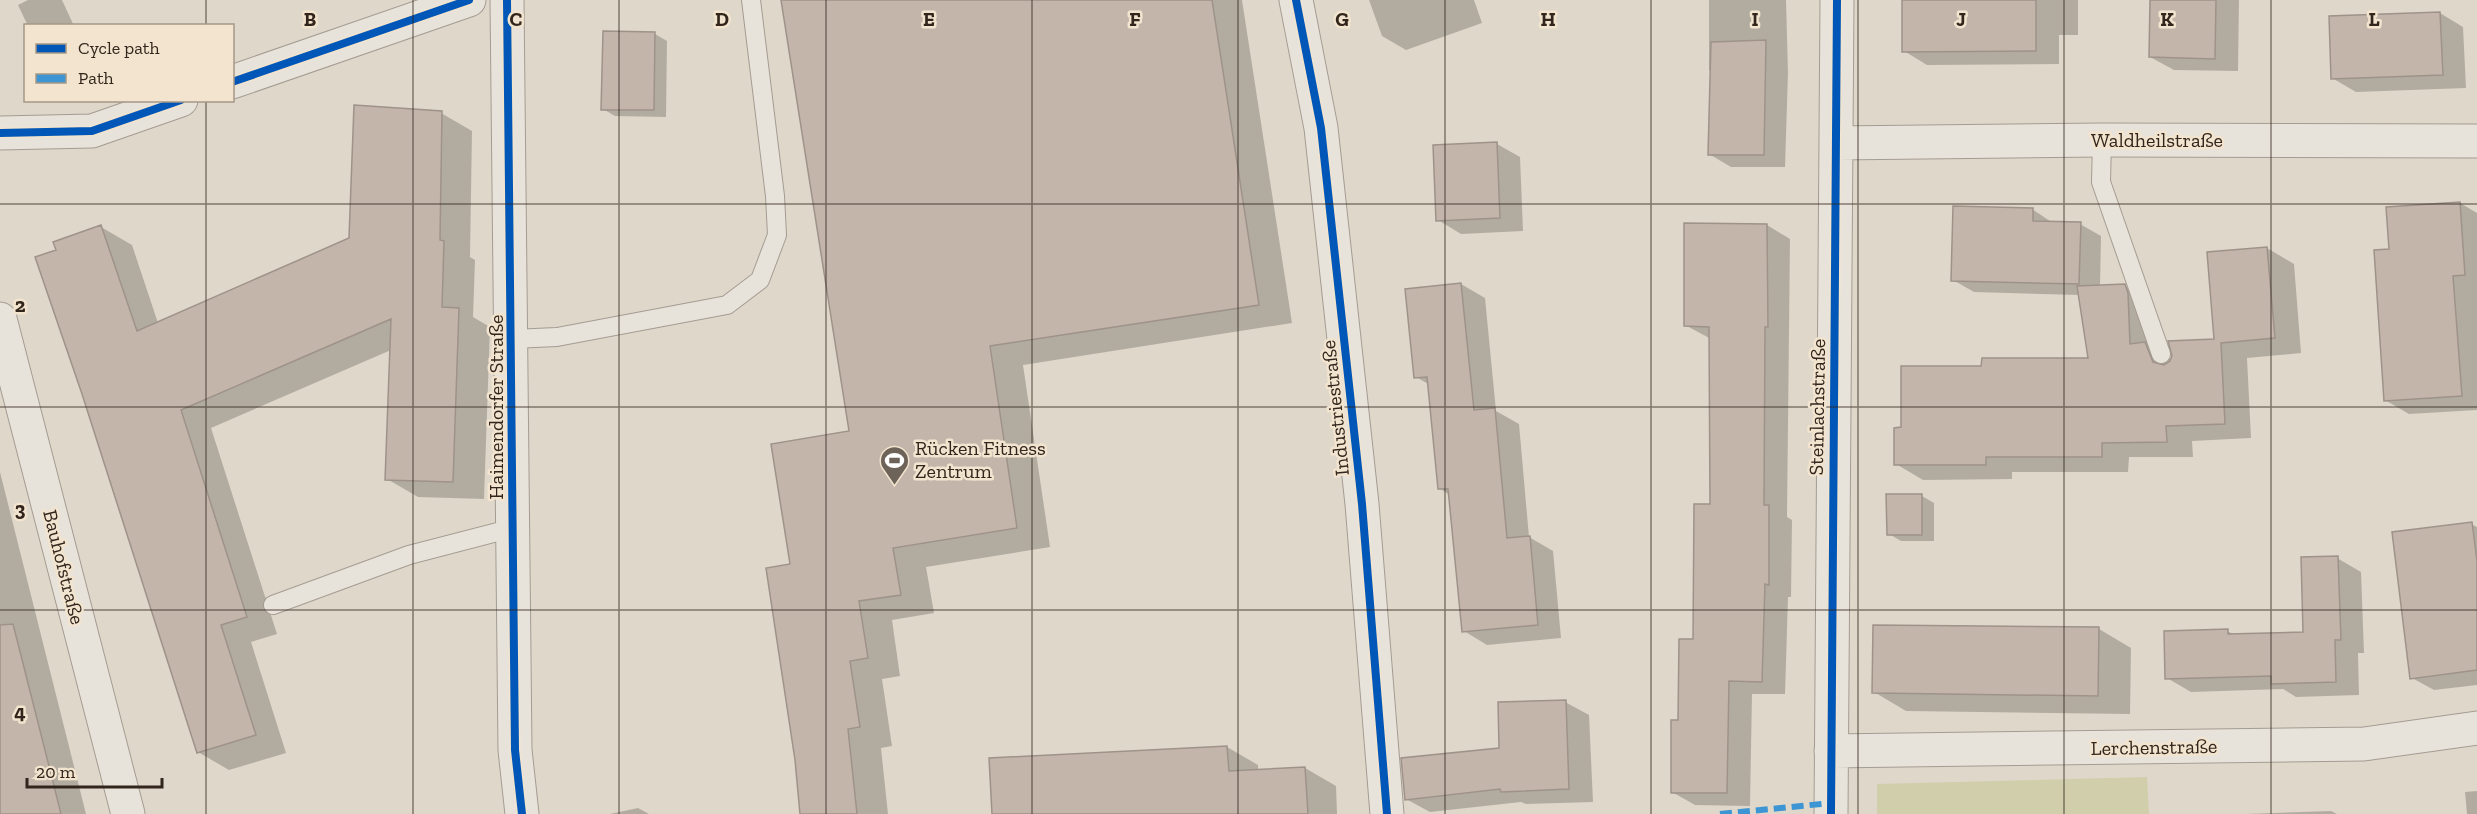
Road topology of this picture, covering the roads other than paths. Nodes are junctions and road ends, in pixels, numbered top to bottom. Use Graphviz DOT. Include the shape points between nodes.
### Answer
graph roads {
  1 [pos="469,0"];
  2 [pos="507,0"];
  3 [pos="751,0"];
  4 [pos="1296,0"];
  5 [pos="1837,0"];
  6 [pos="234,81"];
  7 [pos="174,102"];
  8 [pos="0,133"];
  9 [pos="2102,140"];
  10 [pos="2477,141"];
  11 [pos="1836,143"];
  12 [pos="0,319"];
  13 [pos="512,339"];
  14 [pos="2162,354"];
  15 [pos="513,528"];
  16 [pos="273,605"];
  17 [pos="2477,728"];
  18 [pos="1831,751"];
  19 [pos="128,814"];
  20 [pos="522,814"];
  21 [pos="1388,814"];
  22 [pos="1831,814"];
  1 -- 6 [label="street"];
  2 -- 13 [label="street, Haimendorfer Straße"];
  3 -- 13 [label="lane" via="777,235 760,280 727,305 557,337"];
  4 -- 21 [label="street, Industriestraße" via="1322,139 1362,504"];
  5 -- 11 [label="street, Steinlachstraße"];
  7 -- 8 [label="street" via="92,131"];
  9 -- 10 [label="street, Waldheilstraße"];
  9 -- 11 [label="street, Waldheilstraße"];
  9 -- 14 [label="lane" via="2102,182"];
  11 -- 18 [label="street, Steinlachstraße"];
  12 -- 19 [label="street, Bauhofstraße"];
  13 -- 15 [label="street, Haimendorfer Straße"];
  15 -- 16 [label="lane" via="409,555"];
  15 -- 20 [label="street, Haimendorfer Straße" via="515,750"];
  17 -- 18 [label="street, Lerchenstraße" via="2364,744"];
  18 -- 22 [label="street, Steinlachstraße"];
}
